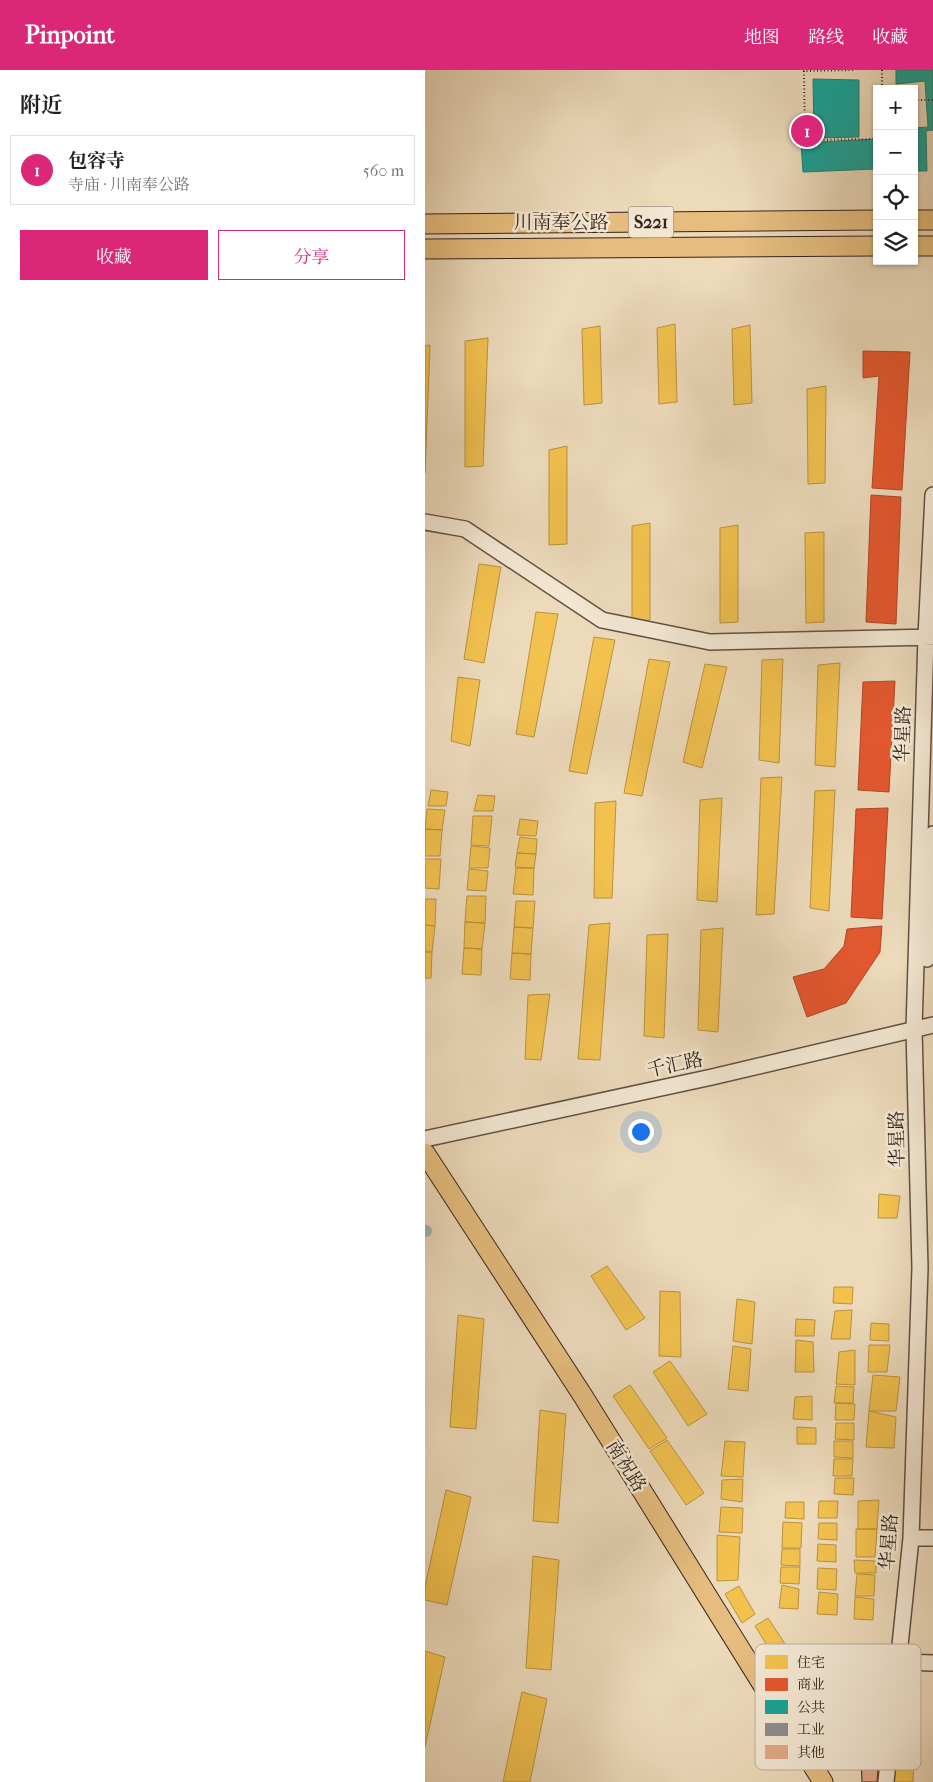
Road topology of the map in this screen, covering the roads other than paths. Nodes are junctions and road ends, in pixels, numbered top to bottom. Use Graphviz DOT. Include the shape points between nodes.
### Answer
graph roads {
  1 [pos="873,220"];
  2 [pos="918,220"];
  3 [pos="933,220"];
  4 [pos="425,224"];
  5 [pos="873,246"];
  6 [pos="918,246"];
  7 [pos="933,246"];
  8 [pos="425,249"];
  9 [pos="933,495"];
  10 [pos="425,522"];
  11 [pos="930,637"];
  12 [pos="933,834"];
  13 [pos="933,1025"];
  14 [pos="915,1029"];
  15 [pos="425,1139"];
  16 [pos="425,1153"];
  17 [pos="911,1538"];
  18 [pos="933,1538"];
  19 [pos="900,1644"];
  20 [pos="755,1673"];
  21 [pos="816,1770"];
  22 [pos="823,1782"];
  1 -- 4 [label="main road, 川南奉公路 / S221"];
  2 -- 3 [label="main road"];
  5 -- 8 [label="main road, 川南奉公路 / S221"];
  6 -- 7 [label="main road"];
  9 -- 11 [label="street, 华星路"];
  10 -- 11 [label="street" via="465,529 603,620 709,642"];
  11 -- 14 [label="street, 华星路"];
  12 -- 14 [label="street" via="925,990"];
  13 -- 14 [label="street, 千汇路"];
  14 -- 15 [label="street, 千汇路"];
  14 -- 17 [label="street, 华星路" via="920,1268"];
  16 -- 20 [label="main road, 南祝路" via="583,1396"];
  17 -- 18 [label="street"];
  17 -- 19 [label="street, 华星路"];
  21 -- 22 [label="main road, 南祝路"];
}
